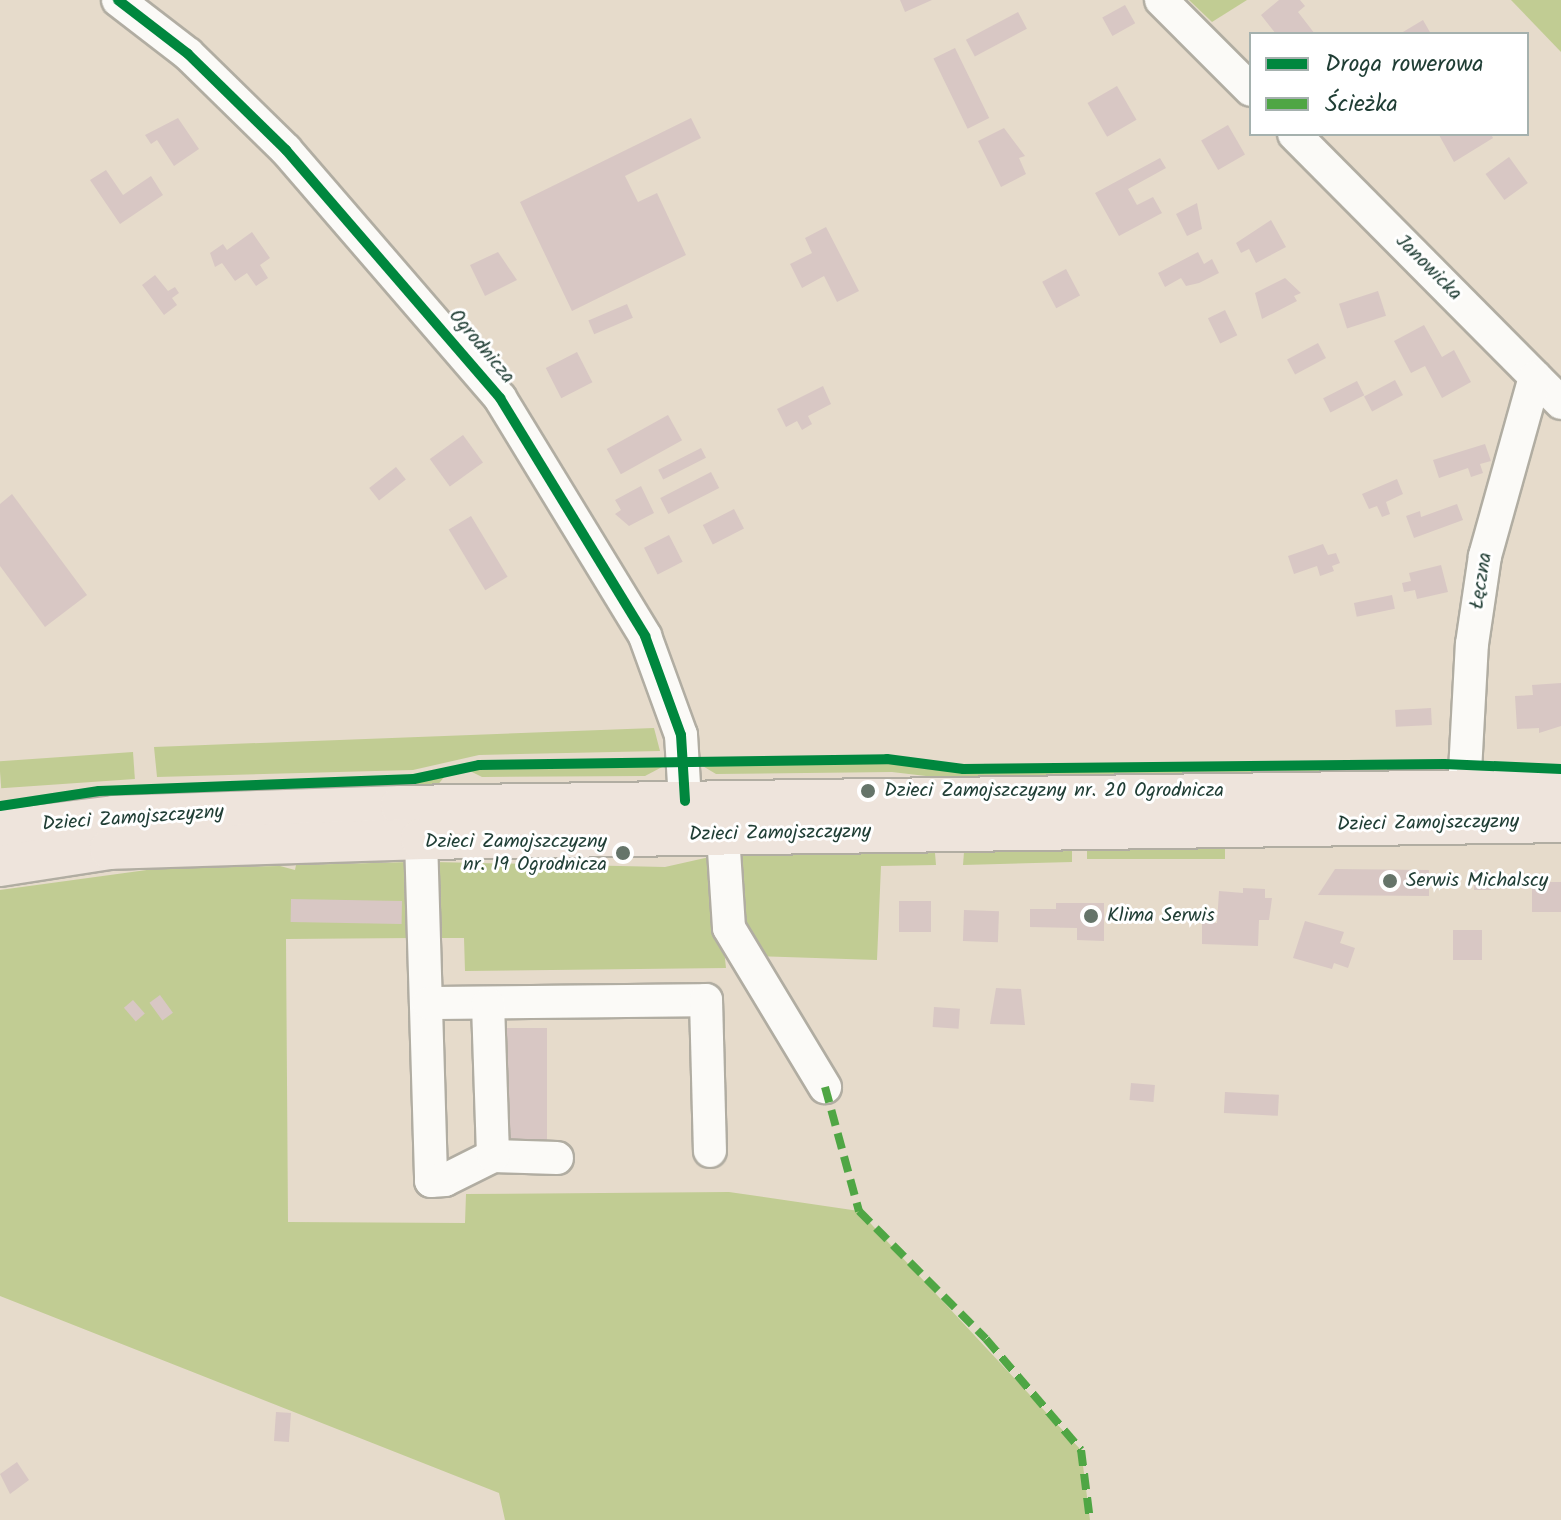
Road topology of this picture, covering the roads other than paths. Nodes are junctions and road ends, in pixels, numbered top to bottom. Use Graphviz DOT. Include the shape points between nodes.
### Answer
graph roads {
  1 [pos="118,0"];
  2 [pos="1161,0"];
  3 [pos="1249,88"];
  4 [pos="1296,136"];
  5 [pos="1535,377"];
  6 [pos="1561,403"];
  7 [pos="1561,789"];
  8 [pos="1464,790"];
  9 [pos="685,801"];
  10 [pos="1561,822"];
  11 [pos="0,830"];
  12 [pos="723,835"];
  13 [pos="421,839"];
  14 [pos="0,866"];
  15 [pos="428,1003"];
  16 [pos="488,1004"];
  17 [pos="825,1087"];
  18 [pos="710,1151"];
  19 [pos="493,1156"];
  20 [pos="557,1158"];
  1 -- 9 [label="street, Ogrodnicza" via="188,54 286,150 500,398 645,636 681,735"];
  2 -- 3 [label="street"];
  4 -- 5 [label="street, Janowicka"];
  5 -- 6 [label="street, Janowicka"];
  5 -- 8 [label="street, Łęczna" via="1485,556 1472,644"];
  7 -- 8 [label="main road, Dzieci Zamojszczyzny"];
  8 -- 9 [label="main road, Dzieci Zamojszczyzny"];
  9 -- 11 [label="main road, Dzieci Zamojszczyzny" via="138,815"];
  10 -- 12 [label="main road, Dzieci Zamojszczyzny"];
  12 -- 13 [label="main road, Dzieci Zamojszczyzny"];
  12 -- 17 [label="street" via="729,928"];
  13 -- 14 [label="main road, Dzieci Zamojszczyzny" via="110,849"];
  13 -- 15 [label="street"];
  15 -- 16 [label="street"];
  15 -- 19 [label="street" via="431,1181 445,1180"];
  16 -- 18 [label="street" via="706,1000"];
  16 -- 19 [label="street"];
  19 -- 20 [label="street"];
}
